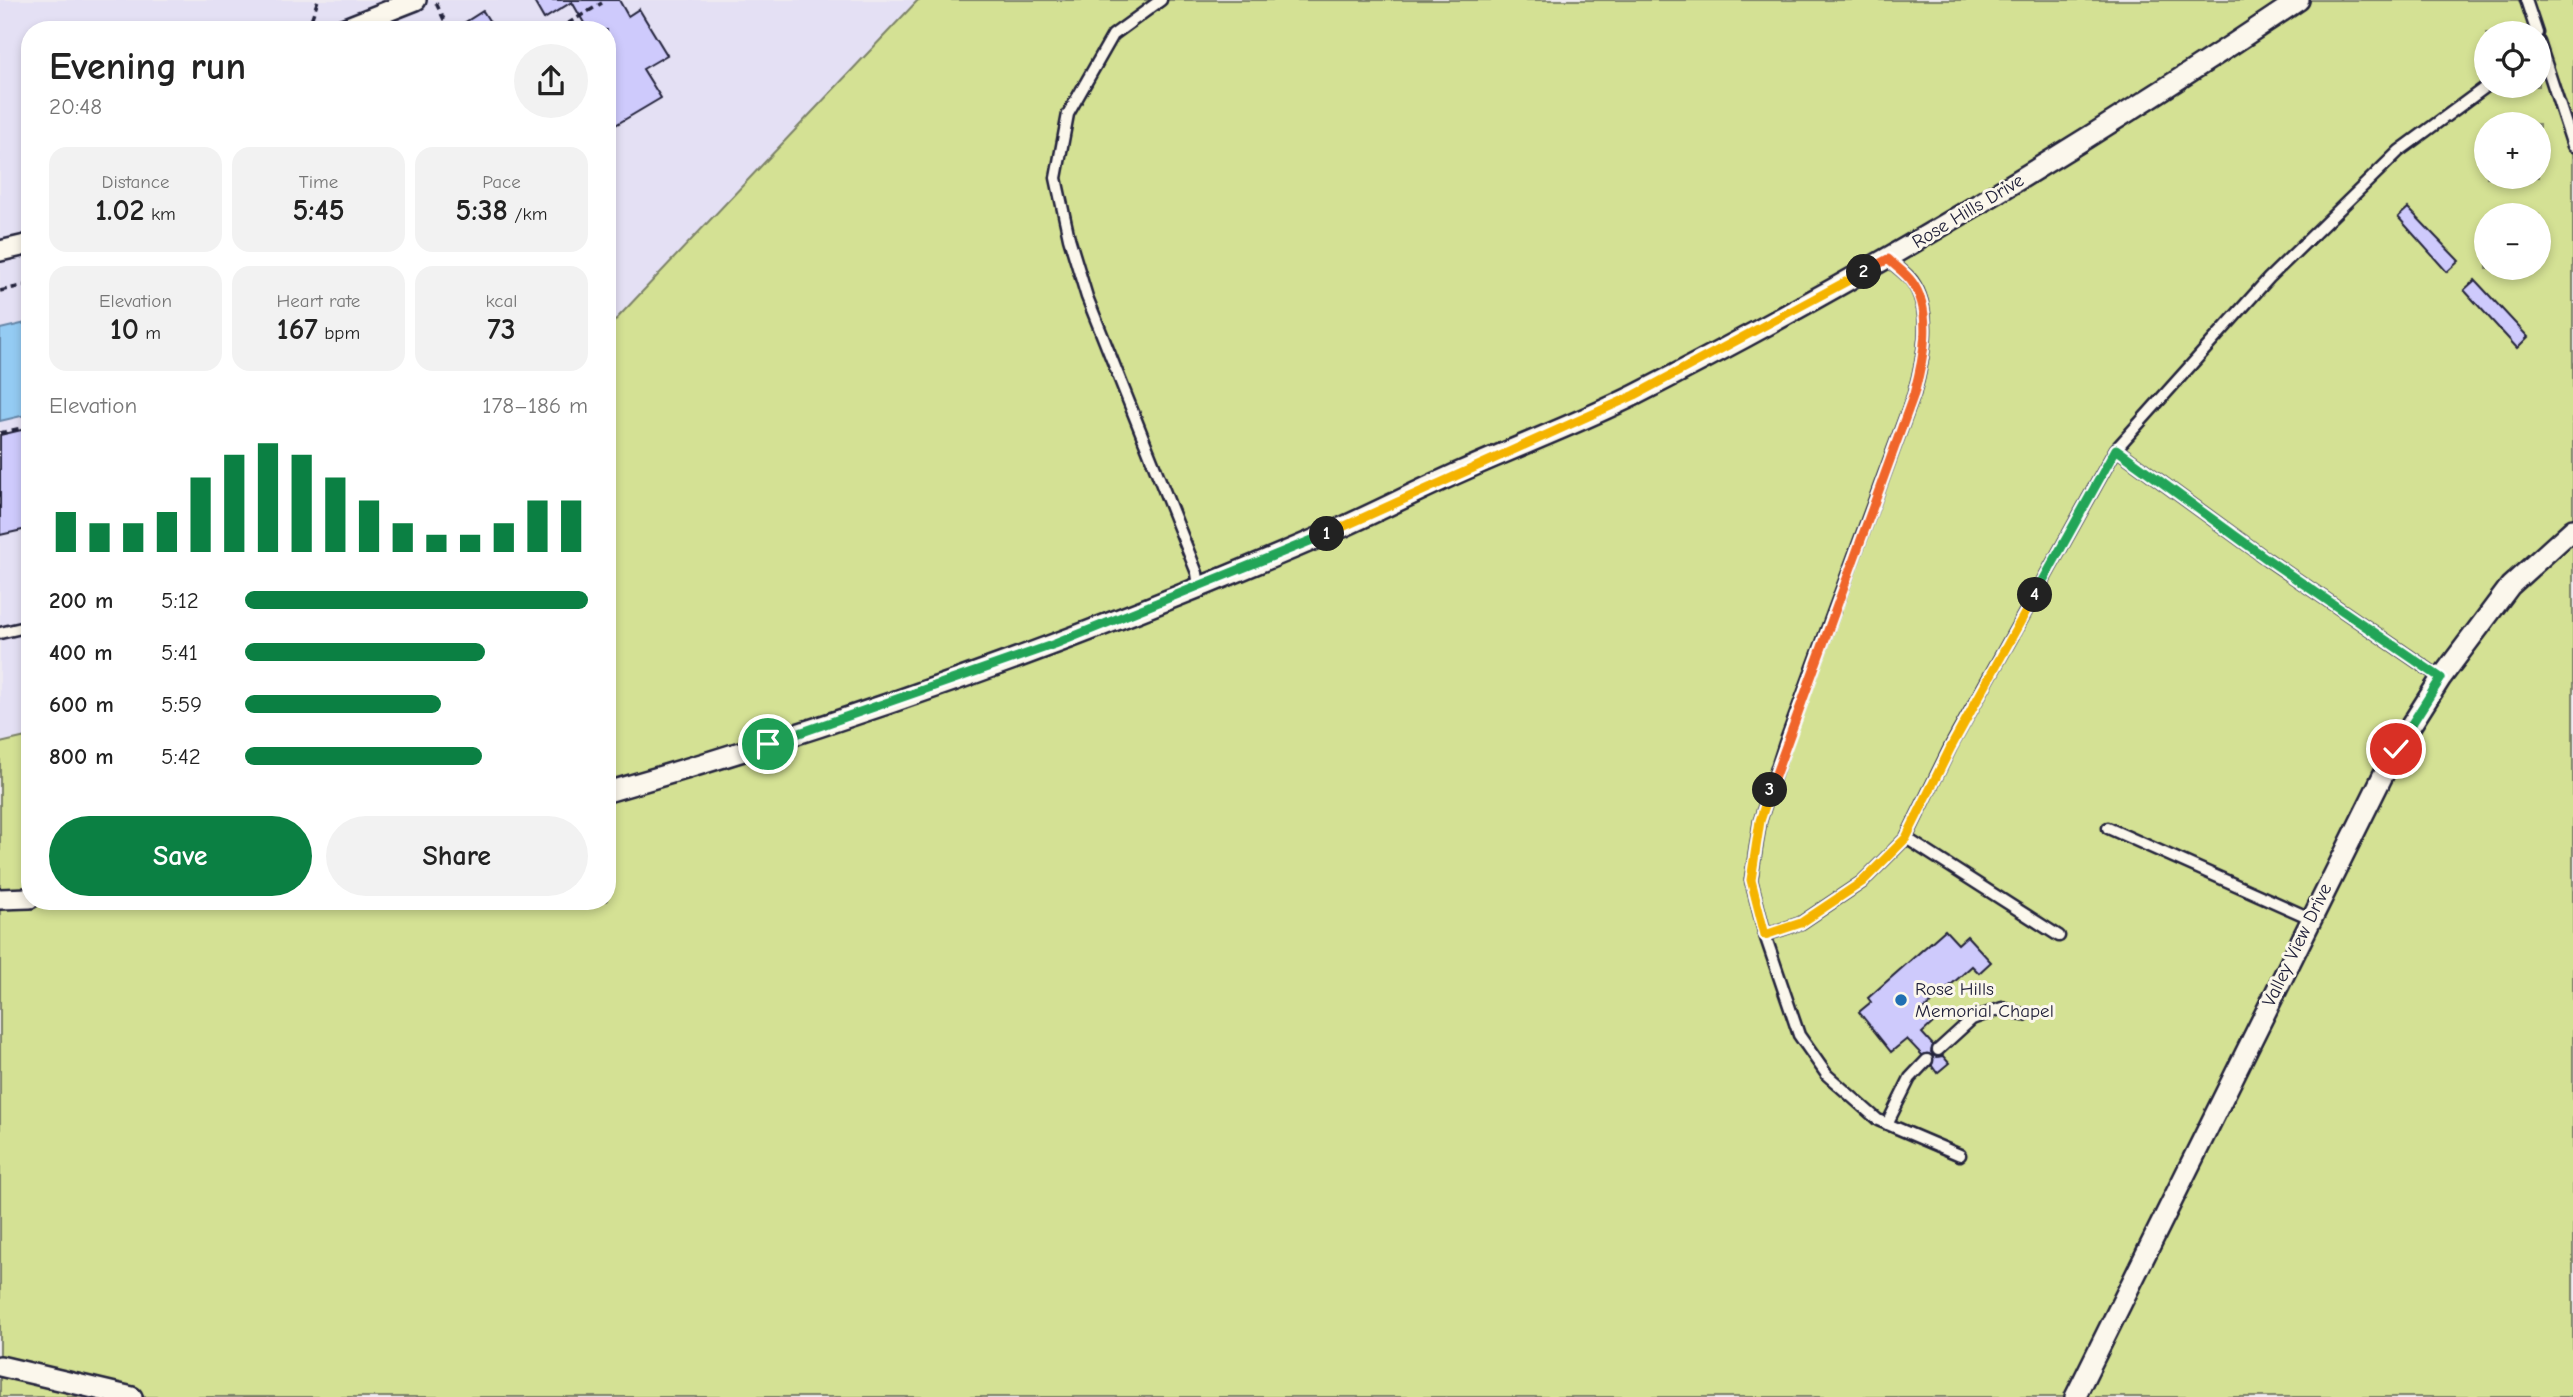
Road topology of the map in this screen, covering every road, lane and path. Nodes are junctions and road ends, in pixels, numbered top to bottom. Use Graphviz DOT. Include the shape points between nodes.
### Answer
graph roads {
  1 [pos="318,0"];
  2 [pos="416,0"];
  3 [pos="1161,0"];
  4 [pos="2299,0"];
  5 [pos="2526,0"];
  6 [pos="436,3"];
  7 [pos="602,3"];
  8 [pos="311,21"];
  9 [pos="363,21"];
  10 [pos="445,21"];
  11 [pos="572,21"];
  12 [pos="2533,21"];
  13 [pos="2551,79"];
  14 [pos="2474,96"];
  15 [pos="2573,146"];
  16 [pos="21,246"];
  17 [pos="0,251"];
  18 [pos="1888,259"];
  19 [pos="21,287"];
  20 [pos="0,291"];
  21 [pos="21,428"];
  22 [pos="0,433"];
  23 [pos="2116,449"];
  24 [pos="2573,529"];
  25 [pos="1199,586"];
  26 [pos="21,628"];
  27 [pos="0,634"];
  28 [pos="2441,678"];
  29 [pos="616,789"];
  30 [pos="2108,828"];
  31 [pos="1906,838"];
  32 [pos="21,898"];
  33 [pos="0,899"];
  34 [pos="2310,918"];
  35 [pos="1765,935"];
  36 [pos="2059,936"];
  37 [pos="2024,1015"];
  38 [pos="1938,1050"];
  39 [pos="1927,1060"];
  40 [pos="1887,1124"];
  41 [pos="1960,1155"];
  42 [pos="0,1367"];
  43 [pos="132,1397"];
  44 [pos="2075,1397"];
  1 -- 8 [label="path"];
  2 -- 9 [label="street"];
  3 -- 25 [label="lane" via="1113,35 1068,114 1056,178 1087,297"];
  4 -- 18 [label="street, Rose Hills Drive" via="2174,84"];
  5 -- 12 [label="lane"];
  6 -- 10 [label="path"];
  7 -- 11 [label="path"];
  13 -- 15 [label="lane"];
  14 -- 23 [label="lane" via="2399,151 2269,278"];
  16 -- 17 [label="street"];
  18 -- 25 [label="street, Rose Hills Drive" via="1589,417"];
  18 -- 35 [label="lane" via="1913,282 1923,313 1923,359 1760,821 1751,880"];
  19 -- 20 [label="path"];
  21 -- 22 [label="path"];
  23 -- 28 [label="lane"];
  23 -- 31 [label="lane" via="1951,747"];
  24 -- 28 [label="street, Valley View Drive" via="2510,586"];
  25 -- 29 [label="street, Rose Hills Drive" via="981,671 768,744"];
  26 -- 27 [label="lane"];
  28 -- 34 [label="street, Valley View Drive" via="2396,749"];
  30 -- 34 [label="lane"];
  31 -- 35 [label="lane" via="1862,882 1801,923"];
  31 -- 36 [label="lane"];
  32 -- 33 [label="street"];
  34 -- 44 [label="street, Valley View Drive"];
  35 -- 40 [label="lane" via="1799,1035 1827,1075"];
  37 -- 38 [label="lane" via="2002,1008 1972,1019"];
  39 -- 40 [label="lane" via="1910,1078"];
  40 -- 41 [label="lane"];
  42 -- 43 [label="street"];
}
